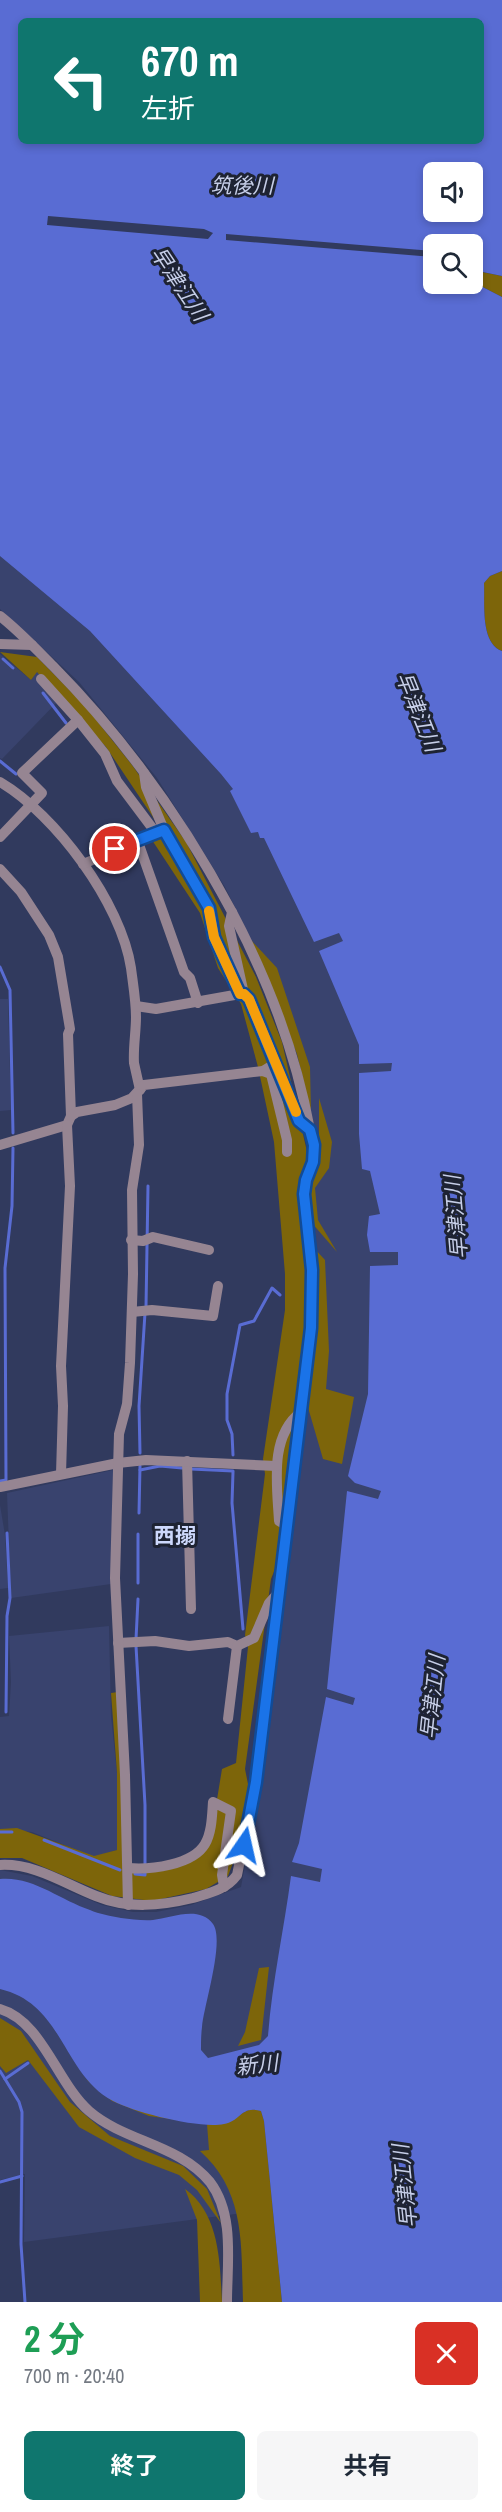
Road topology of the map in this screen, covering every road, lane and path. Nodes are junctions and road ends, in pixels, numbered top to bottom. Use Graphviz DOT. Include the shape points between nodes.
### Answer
graph roads {
  1 [pos="0,616"];
  2 [pos="0,644"];
  3 [pos="32,645"];
  4 [pos="41,679"];
  5 [pos="78,720"];
  6 [pos="143,770"];
  7 [pos="0,782"];
  8 [pos="30,804"];
  9 [pos="160,832"];
  10 [pos="0,837"];
  11 [pos="138,842"];
  12 [pos="83,864"];
  13 [pos="0,869"];
  14 [pos="232,912"];
  15 [pos="242,994"];
  16 [pos="198,1003"];
  17 [pos="136,1006"];
  18 [pos="276,1063"];
  19 [pos="263,1071"];
  20 [pos="138,1092"];
  21 [pos="69,1120"];
  22 [pos="310,1130"];
  23 [pos="0,1145"];
  24 [pos="287,1152"];
  25 [pos="131,1240"];
  26 [pos="209,1250"];
  27 [pos="218,1286"];
  28 [pos="140,1312"];
  29 [pos="301,1412"];
  30 [pos="187,1461"];
  31 [pos="118,1463"];
  32 [pos="276,1466"];
  33 [pos="61,1474"];
  34 [pos="0,1486"];
  35 [pos="287,1526"];
  36 [pos="278,1593"];
  37 [pos="192,1609"];
  38 [pos="118,1643"];
  39 [pos="237,1646"];
  40 [pos="228,1719"];
  41 [pos="0,1865"];
  42 [pos="128,1868"];
  43 [pos="224,1887"];
  44 [pos="128,1905"];
  45 [pos="0,2009"];
  46 [pos="227,2302"];
  1 -- 3 [label="street"];
  2 -- 3 [label="street"];
  3 -- 6 [label="street" via="72,685"];
  4 -- 5 [label="street"];
  5 -- 8 [label="street" via="22,773 42,793"];
  5 -- 9 [label="street" via="105,754 117,781"];
  6 -- 9 [label="street"];
  6 -- 14 [label="street" via="180,821"];
  7 -- 8 [label="street"];
  8 -- 10 [label="street"];
  8 -- 12 [label="street"];
  9 -- 11 [label="street"];
  9 -- 15 [label="street" via="209,908 214,937"];
  11 -- 12 [label="street"];
  11 -- 16 [label="street"];
  12 -- 17 [label="street" via="120,932 130,964"];
  13 -- 21 [label="street" via="37,914 58,957 70,1029"];
  14 -- 15 [label="street" via="229,926"];
  14 -- 22 [label="street" via="288,1044"];
  15 -- 16 [label="street"];
  15 -- 18 [label="street" via="249,999"];
  16 -- 17 [label="street" via="156,1009"];
  17 -- 20 [label="street" via="134,1061"];
  18 -- 19 [label="street"];
  18 -- 22 [label="street" via="299,1121"];
  19 -- 20 [label="street" via="153,1083"];
  19 -- 24 [label="street" via="271,1074"];
  20 -- 21 [label="street" via="115,1105 77,1112"];
  20 -- 25 [label="street" via="139,1145 132,1191"];
  21 -- 23 [label="street"];
  21 -- 33 [label="street"];
  22 -- 29 [label="street" via="313,1162 304,1194 312,1270 311,1328"];
  25 -- 26 [label="street" via="153,1237"];
  25 -- 28 [label="street"];
  27 -- 28 [label="street" via="213,1316"];
  28 -- 31 [label="street" via="119,1434"];
  29 -- 32 [label="street" via="290,1420"];
  29 -- 35 [label="street"];
  30 -- 31 [label="street"];
  30 -- 32 [label="street"];
  30 -- 37 [label="street"];
  31 -- 33 [label="street"];
  31 -- 38 [label="street"];
  32 -- 35 [label="street" via="279,1521"];
  33 -- 34 [label="street"];
  35 -- 36 [label="street"];
  36 -- 39 [label="street" via="254,1638"];
  36 -- 43 [label="street" via="256,1782 237,1875"];
  38 -- 39 [label="street" via="155,1641 189,1646 228,1642"];
  38 -- 42 [label="street"];
  39 -- 40 [label="street"];
  41 -- 44 [label="street" via="34,1869 98,1897"];
  42 -- 43 [label="street" via="164,1866 200,1850 206,1843 213,1802 231,1811 222,1875"];
  42 -- 44 [label="street"];
  43 -- 44 [label="street" via="176,1902"];
  45 -- 46 [label="street" via="23,2022 88,2110 110,2126 193,2166 210,2183 227,2222"];
}
